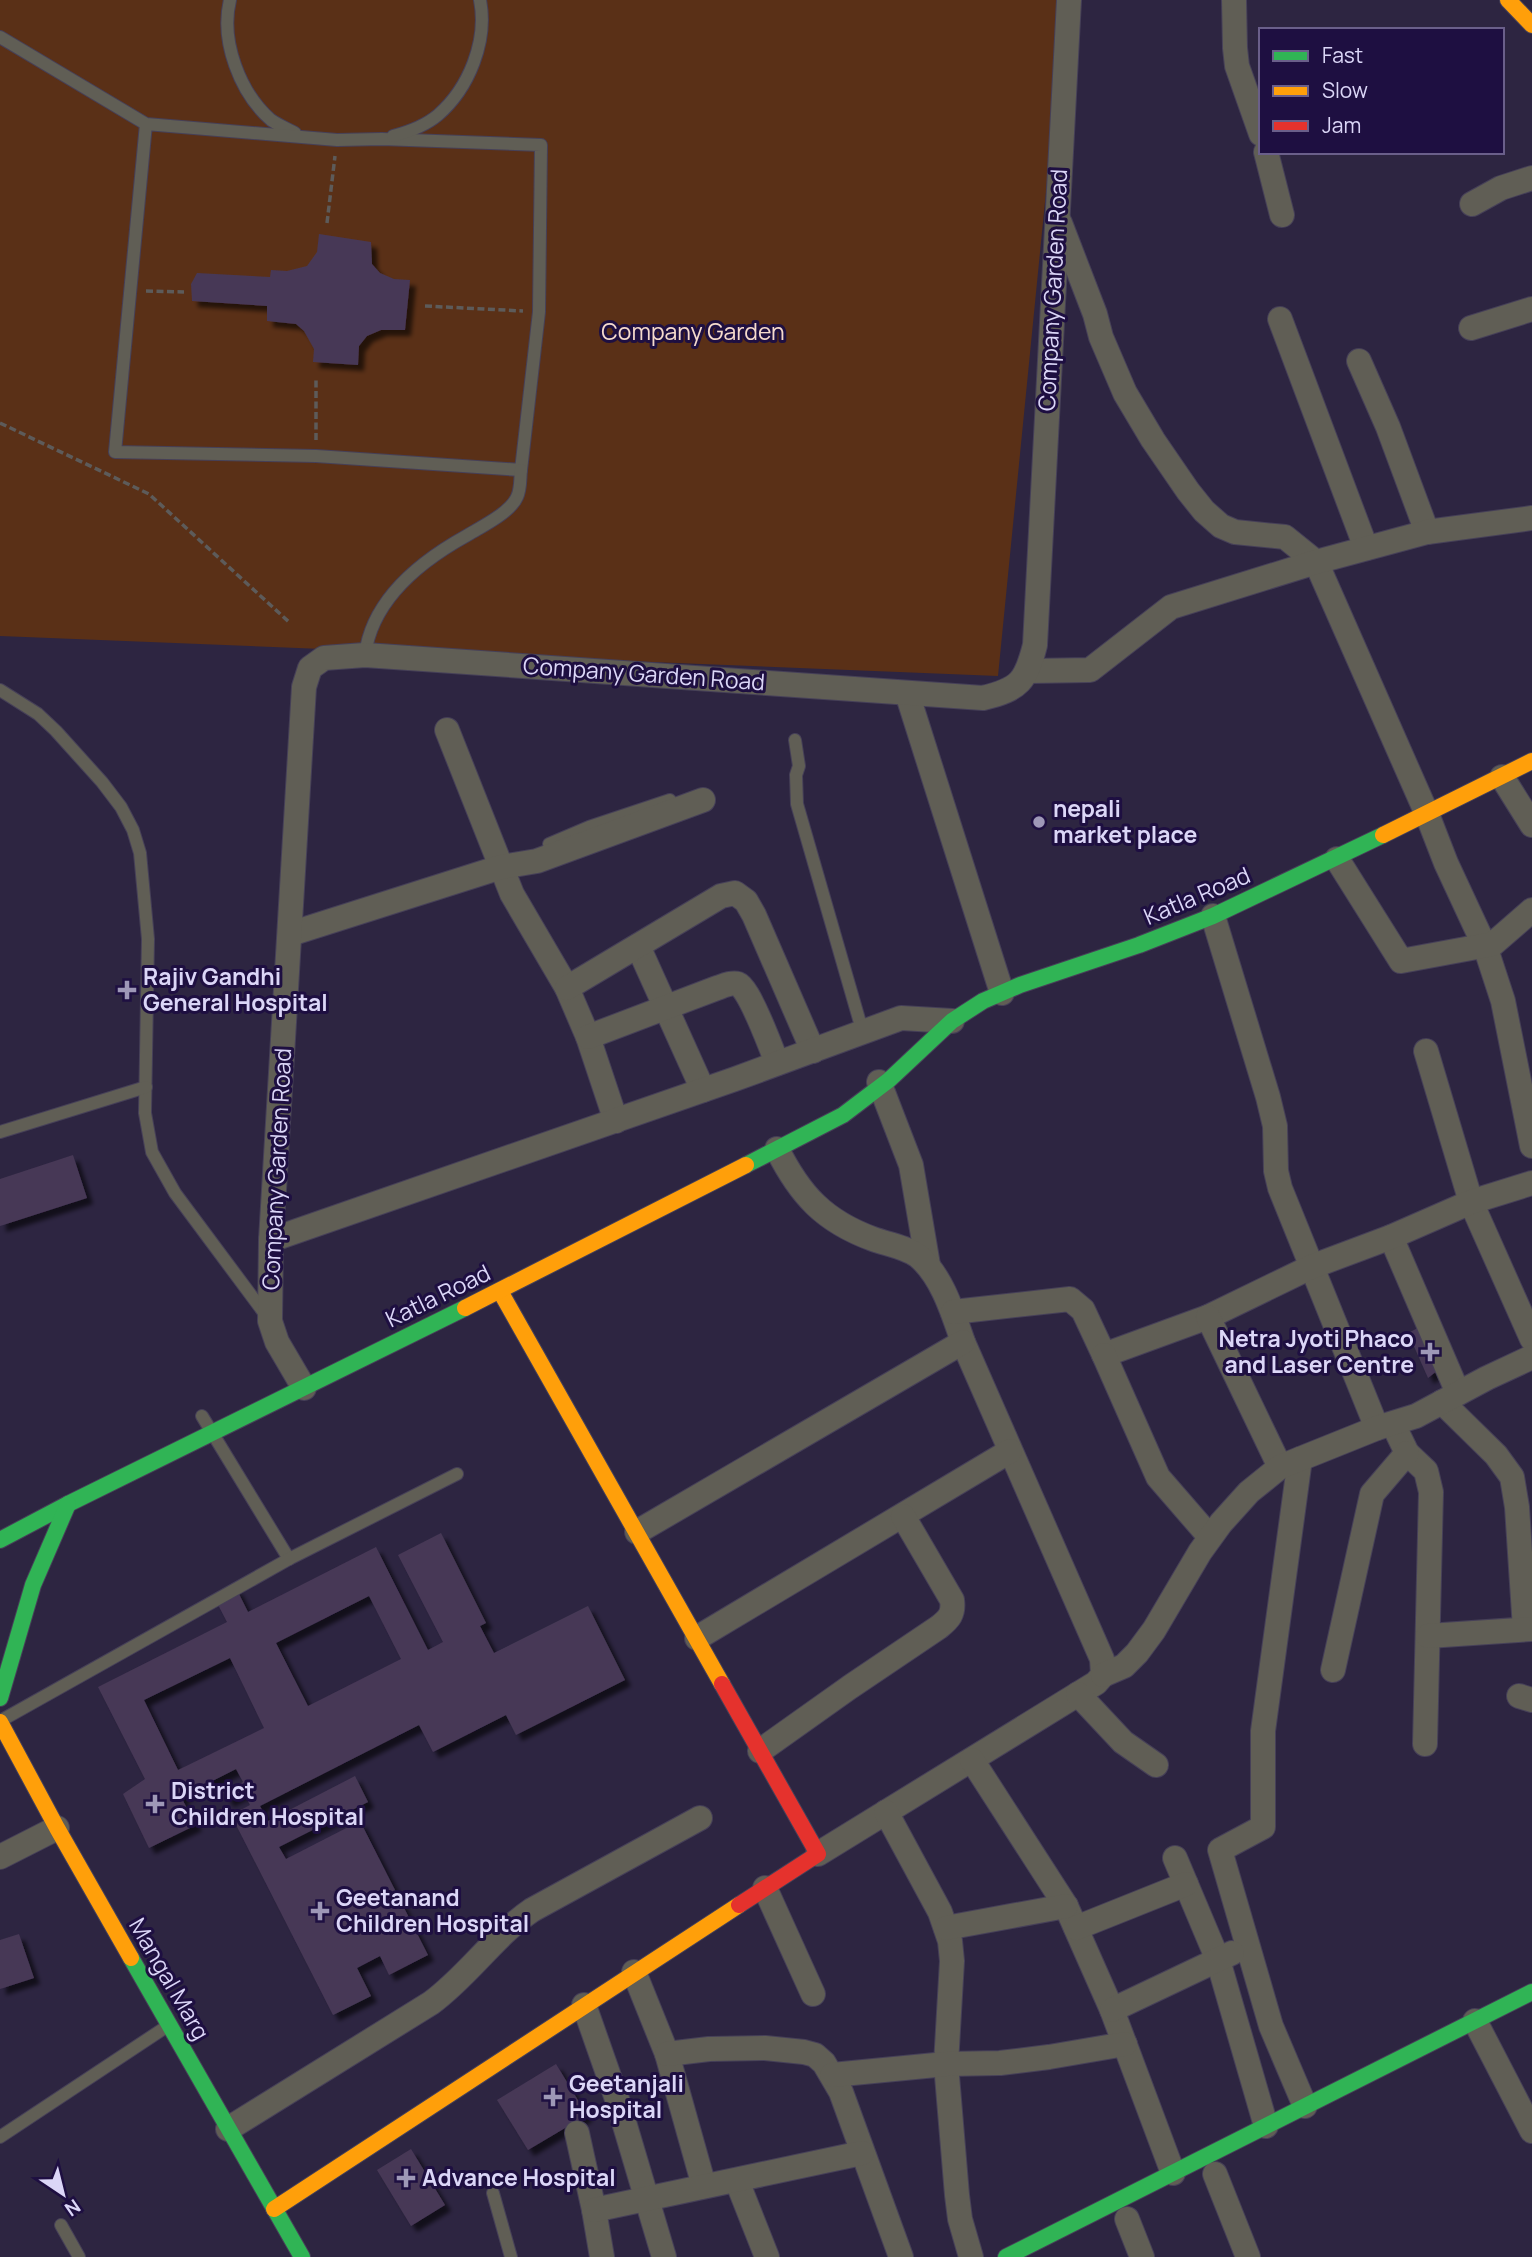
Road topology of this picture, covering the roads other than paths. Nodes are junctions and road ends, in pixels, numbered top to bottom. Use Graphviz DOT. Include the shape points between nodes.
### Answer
graph roads {
  1 [pos="230,0"];
  2 [pos="480,0"];
  3 [pos="1069,0"];
  4 [pos="1234,0"];
  5 [pos="1508,0"];
  6 [pos="1532,24"];
  7 [pos="0,37"];
  8 [pos="146,124"];
  9 [pos="1259,128"];
  10 [pos="299,135"];
  11 [pos="382,139"];
  12 [pos="1267,154"];
  13 [pos="1532,178"];
  14 [pos="1472,204"];
  15 [pos="1057,214"];
  16 [pos="1282,215"];
  17 [pos="1532,309"];
  18 [pos="1280,319"];
  19 [pos="1471,328"];
  20 [pos="1359,361"];
  21 [pos="522,470"];
  22 [pos="1532,518"];
  23 [pos="1427,533"];
  24 [pos="1366,548"];
  25 [pos="1316,562"];
  26 [pos="365,655"];
  27 [pos="1029,671"];
  28 [pos="0,690"];
  29 [pos="907,693"];
  30 [pos="447,730"];
  31 [pos="795,740"];
  32 [pos="1532,761"];
  33 [pos="1502,777"];
  34 [pos="691,798"];
  35 [pos="1427,814"];
  36 [pos="1532,825"];
  37 [pos="1337,859"];
  38 [pos="501,867"];
  39 [pos="1532,910"];
  40 [pos="1213,916"];
  41 [pos="289,934"];
  42 [pos="1485,945"];
  43 [pos="638,946"];
  44 [pos="567,988"];
  45 [pos="1002,993"];
  46 [pos="665,1008"];
  47 [pos="951,1021"];
  48 [pos="863,1033"];
  49 [pos="588,1037"];
  50 [pos="813,1051"];
  51 [pos="1426,1051"];
  52 [pos="777,1063"];
  53 [pos="883,1083"];
  54 [pos="146,1087"];
  55 [pos="855,1089"];
  56 [pos="703,1090"];
  57 [pos="616,1121"];
  58 [pos="0,1132"];
  59 [pos="1532,1146"];
  60 [pos="777,1149"];
  61 [pos="1532,1183"];
  62 [pos="1471,1202"];
  63 [pos="1391,1237"];
  64 [pos="271,1240"];
  65 [pos="928,1265"];
  66 [pos="1311,1267"];
  67 [pos="485,1291"];
  68 [pos="953,1312"];
  69 [pos="1208,1317"];
  70 [pos="270,1321"];
  71 [pos="1532,1339"];
  72 [pos="963,1342"];
  73 [pos="1104,1355"];
  74 [pos="1532,1357"];
  75 [pos="297,1375"];
  76 [pos="1450,1398"];
  77 [pos="202,1416"];
  78 [pos="1385,1426"];
  79 [pos="211,1434"];
  80 [pos="1010,1451"];
  81 [pos="1407,1452"];
  82 [pos="1290,1463"];
  83 [pos="457,1474"];
  84 [pos="68,1504"];
  85 [pos="902,1516"];
  86 [pos="637,1532"];
  87 [pos="1210,1537"];
  88 [pos="0,1539"];
  89 [pos="289,1559"];
  90 [pos="1529,1629"];
  91 [pos="1428,1636"];
  92 [pos="697,1639"];
  93 [pos="1333,1670"];
  94 [pos="1103,1675"];
  95 [pos="1077,1694"];
  96 [pos="0,1698"];
  97 [pos="0,1722"];
  98 [pos="1426,1744"];
  99 [pos="760,1751"];
  100 [pos="972,1760"];
  101 [pos="1156,1765"];
  102 [pos="886,1812"];
  103 [pos="700,1818"];
  104 [pos="43,1835"];
  105 [pos="818,1854"];
  106 [pos="0,1857"];
  107 [pos="1175,1858"];
  108 [pos="1186,1884"];
  109 [pos="765,1888"];
  110 [pos="1066,1906"];
  111 [pos="946,1928"];
  112 [pos="1076,1928"];
  113 [pos="1249,1945"];
  114 [pos="1218,1960"];
  115 [pos="634,1972"];
  116 [pos="1532,1992"];
  117 [pos="813,1994"];
  118 [pos="584,2005"];
  119 [pos="1112,2010"];
  120 [pos="169,2025"];
  121 [pos="1481,2033"];
  122 [pos="1125,2045"];
  123 [pos="667,2054"];
  124 [pos="946,2064"];
  125 [pos="832,2075"];
  126 [pos="1305,2106"];
  127 [pos="1266,2126"];
  128 [pos="228,2129"];
  129 [pos="1532,2131"];
  130 [pos="577,2133"];
  131 [pos="0,2137"];
  132 [pos="862,2153"];
  133 [pos="1173,2173"];
  134 [pos="1215,2174"];
  135 [pos="737,2181"];
  136 [pos="704,2186"];
  137 [pos="493,2193"];
  138 [pos="646,2200"];
  139 [pos="274,2209"];
  140 [pos="594,2210"];
  141 [pos="1127,2219"];
  142 [pos="61,2225"];
  143 [pos="79,2257"];
  144 [pos="302,2257"];
  145 [pos="511,2257"];
  146 [pos="602,2257"];
  147 [pos="664,2257"];
  148 [pos="767,2257"];
  149 [pos="901,2257"];
  150 [pos="971,2257"];
  151 [pos="1006,2257"];
  152 [pos="1142,2257"];
  153 [pos="1248,2257"];
  1 -- 10 [label="lane" via="229,37 241,78 272,120"];
  2 -- 11 [label="lane" via="480,38 472,67 457,94 437,116 413,130"];
  3 -- 15 [label="street, Company Garden Road"];
  4 -- 9 [label="street" via="1237,66"];
  5 -- 6 [label="street"];
  7 -- 8 [label="lane"];
  8 -- 10 [label="lane"];
  8 -- 21 [label="lane" via="115,452 316,457"];
  10 -- 11 [label="lane"];
  11 -- 21 [label="lane" via="541,145 539,312"];
  12 -- 16 [label="street"];
  13 -- 14 [label="street"];
  15 -- 25 [label="street" via="1114,369 1188,491 1221,526 1235,532 1284,537"];
  15 -- 27 [label="street, Company Garden Road" via="1035,645"];
  17 -- 19 [label="street"];
  18 -- 24 [label="street"];
  20 -- 23 [label="street"];
  21 -- 26 [label="lane" via="517,497 508,507 421,565 391,596 367,637"];
  22 -- 23 [label="street"];
  23 -- 24 [label="street"];
  24 -- 25 [label="street"];
  25 -- 27 [label="street" via="1171,607 1090,670"];
  25 -- 35 [label="street"];
  26 -- 29 [label="street, Company Garden Road"];
  26 -- 41 [label="street, Company Garden Road" via="324,659 310,668 304,687"];
  27 -- 29 [label="street, Company Garden Road" via="1018,685 983,698"];
  28 -- 54 [label="lane" via="57,731 102,782 133,830 140,853 148,939"];
  29 -- 45 [label="street"];
  30 -- 38 [label="street"];
  31 -- 48 [label="lane" via="797,804"];
  32 -- 33 [label="street, Katla Road"];
  33 -- 35 [label="street, Katla Road"];
  33 -- 36 [label="street"];
  34 -- 38 [label="street" via="537,861"];
  35 -- 37 [label="street, Katla Road"];
  35 -- 42 [label="street"];
  37 -- 40 [label="street, Katla Road"];
  37 -- 42 [label="street" via="1401,961"];
  38 -- 41 [label="street"];
  38 -- 44 [label="street"];
  39 -- 42 [label="street" via="1493,944"];
  40 -- 45 [label="street, Katla Road"];
  40 -- 66 [label="street" via="1268,1097 1280,1188"];
  41 -- 64 [label="street, Company Garden Road"];
  42 -- 59 [label="street" via="1503,1001"];
  43 -- 44 [label="street"];
  43 -- 46 [label="street"];
  43 -- 50 [label="street" via="721,895 735,893 754,915"];
  44 -- 49 [label="street"];
  45 -- 47 [label="street, Katla Road"];
  46 -- 49 [label="street"];
  46 -- 52 [label="street" via="739,984 751,1000"];
  46 -- 56 [label="street"];
  47 -- 48 [label="street" via="901,1018"];
  47 -- 53 [label="street, Katla Road"];
  48 -- 50 [label="street"];
  49 -- 57 [label="street"];
  50 -- 52 [label="street"];
  51 -- 62 [label="street"];
  52 -- 56 [label="street"];
  53 -- 55 [label="street, Katla Road"];
  53 -- 60 [label="street, Katla Road" via="843,1115"];
  53 -- 65 [label="street" via="911,1165"];
  54 -- 58 [label="lane"];
  54 -- 70 [label="lane" via="146,1130 160,1169"];
  56 -- 57 [label="street"];
  57 -- 64 [label="street"];
  60 -- 65 [label="street" via="788,1172 829,1218 915,1254"];
  60 -- 67 [label="street, Katla Road" via="741,1155"];
  61 -- 62 [label="street"];
  62 -- 63 [label="street"];
  62 -- 71 [label="street"];
  63 -- 66 [label="street"];
  63 -- 76 [label="street"];
  64 -- 70 [label="street, Company Garden Road"];
  65 -- 68 [label="street"];
  66 -- 69 [label="street"];
  66 -- 78 [label="street"];
  67 -- 75 [label="street, Katla Road"];
  67 -- 86 [label="street"];
  68 -- 72 [label="street"];
  68 -- 73 [label="street" via="1070,1299 1083,1310"];
  69 -- 73 [label="street"];
  69 -- 82 [label="street"];
  70 -- 75 [label="street, Company Garden Road"];
  72 -- 80 [label="street"];
  72 -- 86 [label="street"];
  73 -- 87 [label="street" via="1158,1477"];
  74 -- 76 [label="street"];
  75 -- 79 [label="street, Katla Road"];
  76 -- 78 [label="street"];
  76 -- 90 [label="street" via="1512,1477"];
  77 -- 79 [label="lane"];
  78 -- 81 [label="street"];
  78 -- 82 [label="street"];
  79 -- 84 [label="street, Katla Road"];
  79 -- 89 [label="lane"];
  80 -- 85 [label="street"];
  80 -- 94 [label="street" via="1102,1659"];
  81 -- 91 [label="street" via="1426,1471 1431,1492"];
  81 -- 93 [label="street" via="1372,1494"];
  82 -- 87 [label="street" via="1249,1492"];
  82 -- 113 [label="street" via="1263,1731 1263,1828 1220,1850"];
  83 -- 89 [label="lane"];
  84 -- 88 [label="street, Katla Road"];
  84 -- 96 [label="street" via="29,1596"];
  85 -- 92 [label="street"];
  85 -- 99 [label="street" via="952,1600 949,1619"];
  86 -- 92 [label="street"];
  87 -- 94 [label="street" via="1137,1653 1124,1666"];
  89 -- 97 [label="lane"];
  90 -- 91 [label="street"];
  91 -- 98 [label="street"];
  92 -- 99 [label="street"];
  94 -- 95 [label="street"];
  95 -- 100 [label="street"];
  95 -- 101 [label="street" via="1123,1742"];
  97 -- 104 [label="street, Mangal Marg"];
  99 -- 105 [label="street"];
  100 -- 102 [label="street"];
  100 -- 110 [label="street"];
  102 -- 105 [label="street"];
  102 -- 111 [label="street"];
  103 -- 128 [label="street" via="532,1910 447,1991"];
  104 -- 106 [label="street"];
  104 -- 120 [label="street, Mangal Marg"];
  105 -- 109 [label="street"];
  107 -- 108 [label="street"];
  108 -- 112 [label="street"];
  108 -- 114 [label="street"];
  109 -- 115 [label="street"];
  109 -- 117 [label="street"];
  110 -- 111 [label="street"];
  110 -- 112 [label="street"];
  111 -- 124 [label="street" via="952,1961"];
  112 -- 119 [label="street"];
  113 -- 114 [label="street"];
  113 -- 126 [label="street" via="1271,2026"];
  114 -- 119 [label="street"];
  114 -- 127 [label="street"];
  115 -- 118 [label="street"];
  115 -- 123 [label="street"];
  116 -- 121 [label="street"];
  118 -- 138 [label="street"];
  118 -- 139 [label="street"];
  119 -- 122 [label="street"];
  120 -- 128 [label="street, Mangal Marg"];
  120 -- 131 [label="lane"];
  121 -- 126 [label="street"];
  121 -- 129 [label="street"];
  122 -- 124 [label="street" via="1031,2060"];
  122 -- 133 [label="street"];
  123 -- 125 [label="street" via="730,2048 791,2050 815,2055"];
  123 -- 136 [label="street"];
  124 -- 125 [label="street"];
  124 -- 150 [label="street" via="960,2219"];
  125 -- 132 [label="street"];
  126 -- 127 [label="street"];
  127 -- 133 [label="street"];
  128 -- 139 [label="street, Mangal Marg"];
  130 -- 140 [label="street"];
  132 -- 135 [label="street"];
  132 -- 149 [label="street"];
  133 -- 151 [label="street"];
  134 -- 153 [label="street"];
  135 -- 136 [label="street"];
  135 -- 148 [label="street"];
  136 -- 138 [label="street"];
  137 -- 145 [label="lane"];
  138 -- 140 [label="street"];
  138 -- 147 [label="street"];
  139 -- 144 [label="street, Mangal Marg"];
  140 -- 146 [label="street"];
  141 -- 152 [label="street"];
  142 -- 143 [label="lane"];
}
